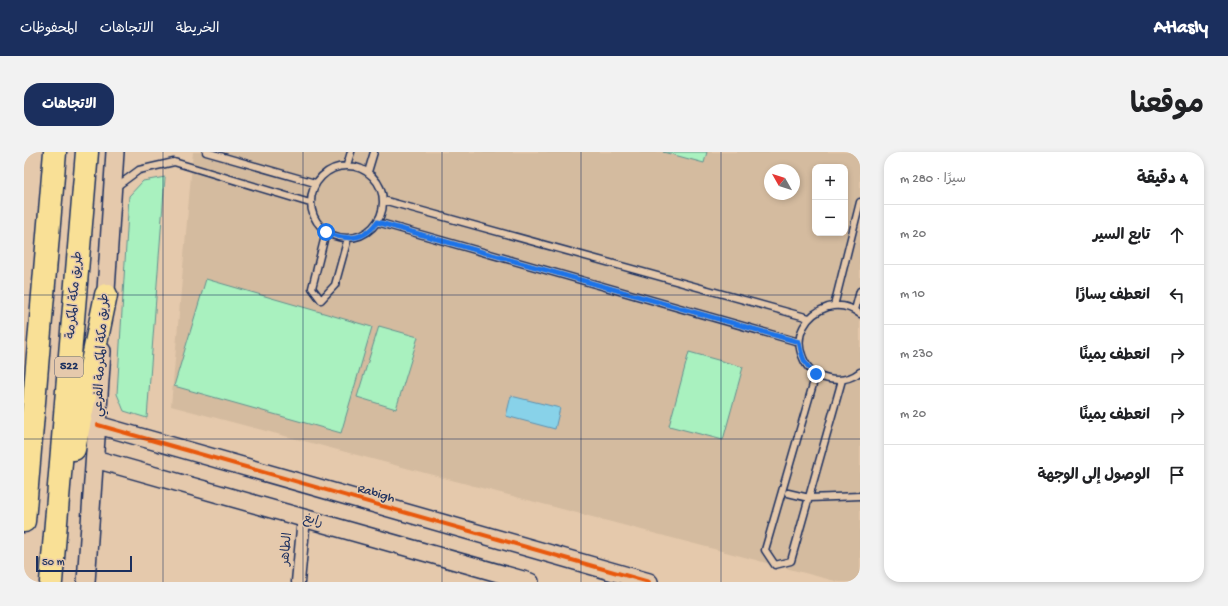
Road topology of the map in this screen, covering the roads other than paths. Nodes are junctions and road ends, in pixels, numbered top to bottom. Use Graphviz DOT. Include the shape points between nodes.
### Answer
graph roads {
  1 [pos="55,152"];
  2 [pos="86,152"];
  3 [pos="115,152"];
  4 [pos="206,152"];
  5 [pos="351,152"];
  6 [pos="374,152"];
  7 [pos="347,165"];
  8 [pos="368,172"];
  9 [pos="315,183"];
  10 [pos="112,190"];
  11 [pos="383,200"];
  12 [pos="860,202"];
  13 [pos="310,203"];
  14 [pos="377,222"];
  15 [pos="326,232"];
  16 [pos="348,238"];
  17 [pos="860,291"];
  18 [pos="106,295"];
  19 [pos="834,306"];
  20 [pos="858,312"];
  21 [pos="809,318"];
  22 [pos="39,334"];
  23 [pos="799,342"];
  24 [pos="860,372"];
  25 [pos="816,374"];
  26 [pos="842,380"];
  27 [pos="24,422"];
  28 [pos="98,425"];
  29 [pos="96,459"];
  30 [pos="788,493"];
  31 [pos="860,496"];
  32 [pos="808,498"];
  33 [pos="304,518"];
  34 [pos="24,521"];
  35 [pos="54,546"];
  36 [pos="51,582"];
  37 [pos="86,582"];
  38 [pos="298,582"];
  39 [pos="530,582"];
  40 [pos="649,582"];
  1 -- 22 [label="highway, 522"];
  2 -- 35 [label="highway, طريق مكة المكرمة / 522"];
  3 -- 10 [label="street, طريق مكة المكرمة الفرعي"];
  4 -- 9 [label="lane"];
  5 -- 7 [label="lane"];
  6 -- 8 [label="lane"];
  7 -- 8 [label="lane" via="360,167"];
  7 -- 9 [label="lane" via="332,168"];
  8 -- 11 [label="lane" via="380,188"];
  9 -- 13 [label="lane"];
  10 -- 13 [label="lane" via="139,170 174,162"];
  10 -- 18 [label="street, طريق مكة المكرمة الفرعي"];
  11 -- 14 [label="lane"];
  11 -- 21 [label="lane"];
  12 -- 19 [label="lane"];
  13 -- 15 [label="lane" via="311,213 317,224"];
  14 -- 16 [label="lane" via="368,231 357,237"];
  14 -- 23 [label="lane"];
  15 -- 16 [label="lane" via="338,238"];
  15 -- 16 [label="lane" via="312,288 321,300 335,285"];
  17 -- 20 [label="lane"];
  18 -- 28 [label="street, طريق مكة المكرمة الفرعي"];
  18 -- 35 [label="highway"];
  19 -- 20 [label="lane" via="844,306"];
  19 -- 21 [label="lane" via="819,310"];
  21 -- 23 [label="lane"];
  22 -- 27 [label="highway"];
  22 -- 34 [label="highway, 522"];
  23 -- 25 [label="lane" via="803,359"];
  24 -- 26 [label="lane"];
  25 -- 26 [label="lane" via="833,380"];
  25 -- 32 [label="lane" via="766,550 775,565 790,561"];
  26 -- 32 [label="lane"];
  28 -- 29 [label="street, طريق مكة المكرمة الفرعي"];
  28 -- 40 [label="street, Rabigh"];
  29 -- 33 [label="street, رابغ"];
  29 -- 37 [label="street, طريق مكة المكرمة الفرعي"];
  30 -- 32 [label="lane"];
  31 -- 32 [label="lane"];
  33 -- 38 [label="street, الطاهر"];
  33 -- 39 [label="street, رابغ"];
  35 -- 36 [label="highway, طريق مكة المكرمة / 522"];
}
